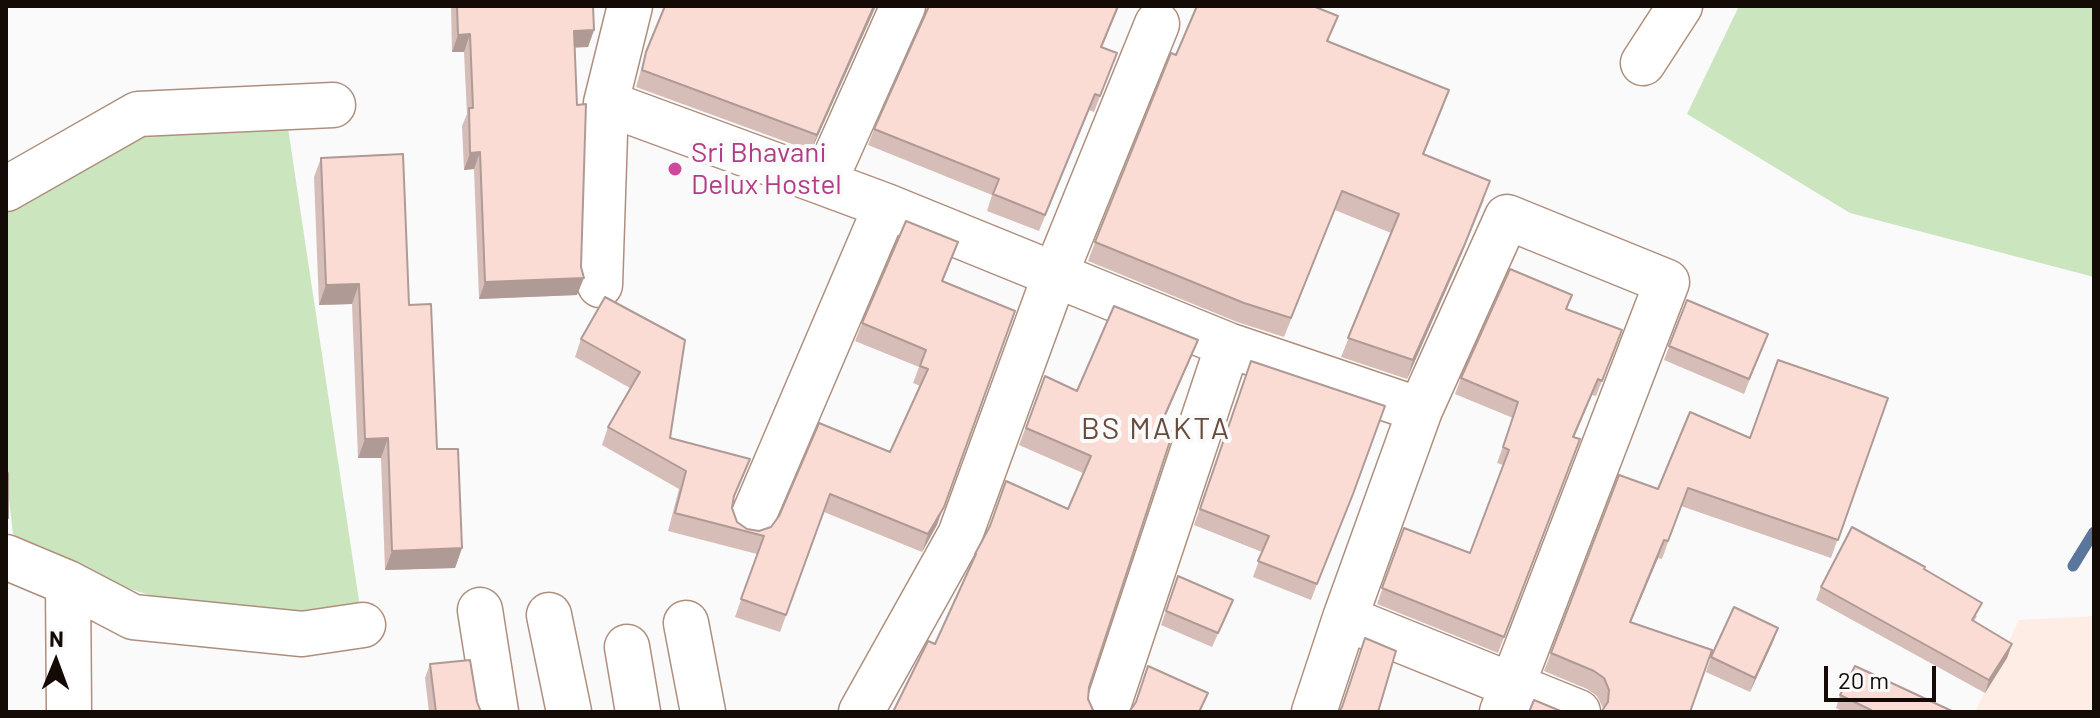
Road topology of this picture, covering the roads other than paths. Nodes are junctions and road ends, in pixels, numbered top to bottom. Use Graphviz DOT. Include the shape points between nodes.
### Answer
graph roads {
  1 [pos="630,6"];
  2 [pos="903,6"];
  3 [pos="1680,6"];
  4 [pos="1157,24"];
  5 [pos="1643,63"];
  6 [pos="606,103"];
  7 [pos="333,105"];
  8 [pos="824,183"];
  9 [pos="6,189"];
  10 [pos="886,206"];
  11 [pos="1055,275"];
  12 [pos="600,285"];
  13 [pos="1228,345"];
  14 [pos="1420,410"];
  15 [pos="750,524"];
  16 [pos="6,557"];
  17 [pos="68,583"];
  18 [pos="480,610"];
  19 [pos="549,615"];
  20 [pos="1345,618"];
  21 [pos="686,623"];
  22 [pos="363,625"];
  23 [pos="627,647"];
  24 [pos="1506,699"];
  25 [pos="69,712"];
  26 [pos="496,712"];
  27 [pos="569,712"];
  28 [pos="638,712"];
  29 [pos="703,712"];
  30 [pos="861,712"];
  31 [pos="1106,712"];
  32 [pos="1314,712"];
  33 [pos="1578,712"];
  1 -- 6 [label="street"];
  2 -- 8 [label="street"];
  3 -- 5 [label="street"];
  4 -- 11 [label="street"];
  6 -- 8 [label="street"];
  6 -- 12 [label="street"];
  7 -- 9 [label="street" via="138,114"];
  8 -- 10 [label="street"];
  10 -- 11 [label="street"];
  10 -- 15 [label="street"];
  11 -- 13 [label="street"];
  11 -- 30 [label="street" via="960,535"];
  13 -- 14 [label="street"];
  13 -- 31 [label="street"];
  14 -- 20 [label="street"];
  14 -- 24 [label="street" via="1507,217 1667,282"];
  16 -- 17 [label="street"];
  17 -- 22 [label="street" via="133,617 302,634"];
  17 -- 25 [label="street"];
  18 -- 26 [label="street"];
  19 -- 27 [label="street"];
  20 -- 24 [label="street"];
  20 -- 32 [label="street"];
  21 -- 29 [label="street"];
  23 -- 28 [label="street"];
  24 -- 33 [label="street"];
}
